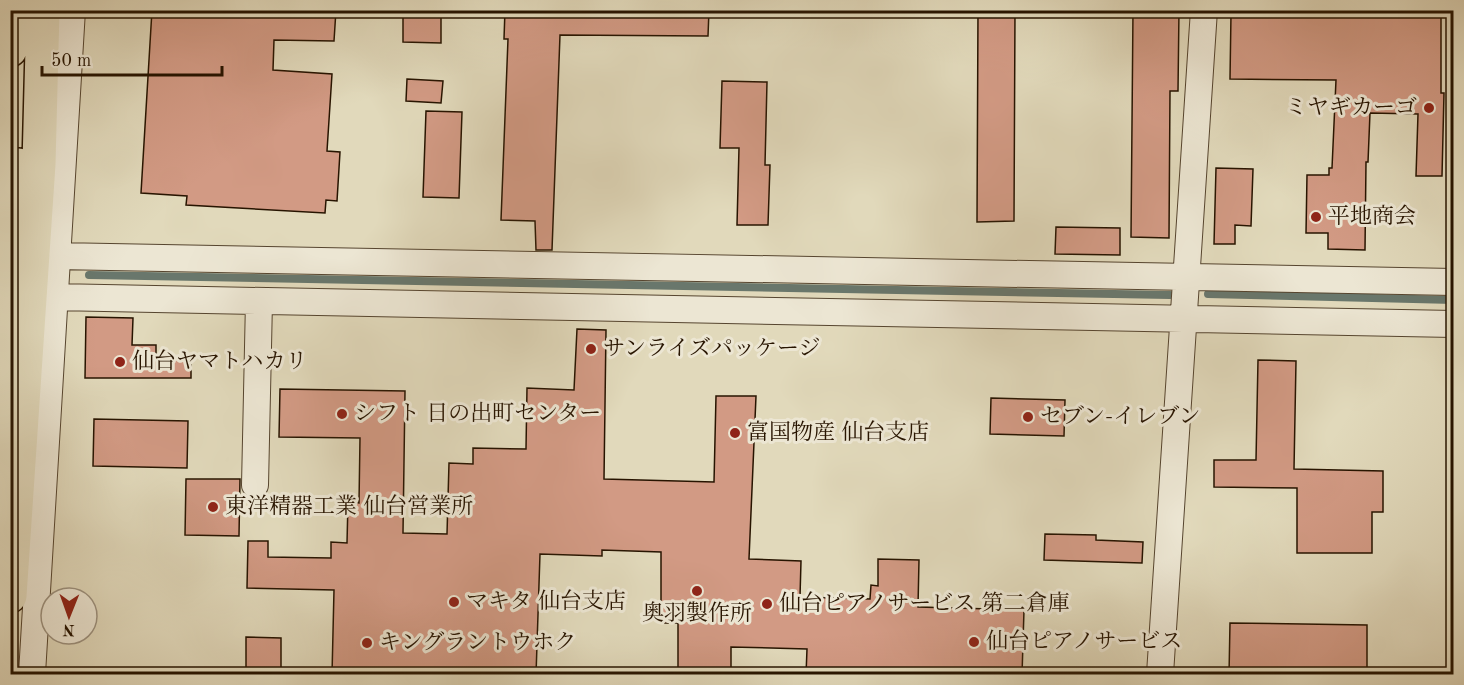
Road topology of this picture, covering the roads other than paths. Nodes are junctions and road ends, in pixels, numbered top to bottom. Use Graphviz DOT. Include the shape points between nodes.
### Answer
graph roads {
  1 [pos="1204,10"];
  2 [pos="43,11"];
  3 [pos="10,50"];
  4 [pos="10,237"];
  5 [pos="57,256"];
  6 [pos="1188,276"];
  7 [pos="1454,282"];
  8 [pos="54,297"];
  9 [pos="259,301"];
  10 [pos="1185,319"];
  11 [pos="1454,324"];
  12 [pos="255,485"];
  13 [pos="10,596"];
  14 [pos="32,675"];
  15 [pos="1160,675"];
  1 -- 6 [label="street"];
  2 -- 3 [label="highway"];
  2 -- 4 [label="highway"];
  2 -- 5 [label="street"];
  2 -- 13 [label="highway" via="39,164"];
  5 -- 6 [label="street"];
  5 -- 8 [label="street"];
  6 -- 7 [label="street"];
  6 -- 10 [label="street"];
  8 -- 9 [label="street"];
  8 -- 14 [label="street"];
  9 -- 10 [label="street"];
  9 -- 12 [label="street"];
  10 -- 11 [label="street"];
  10 -- 15 [label="street"];
}
